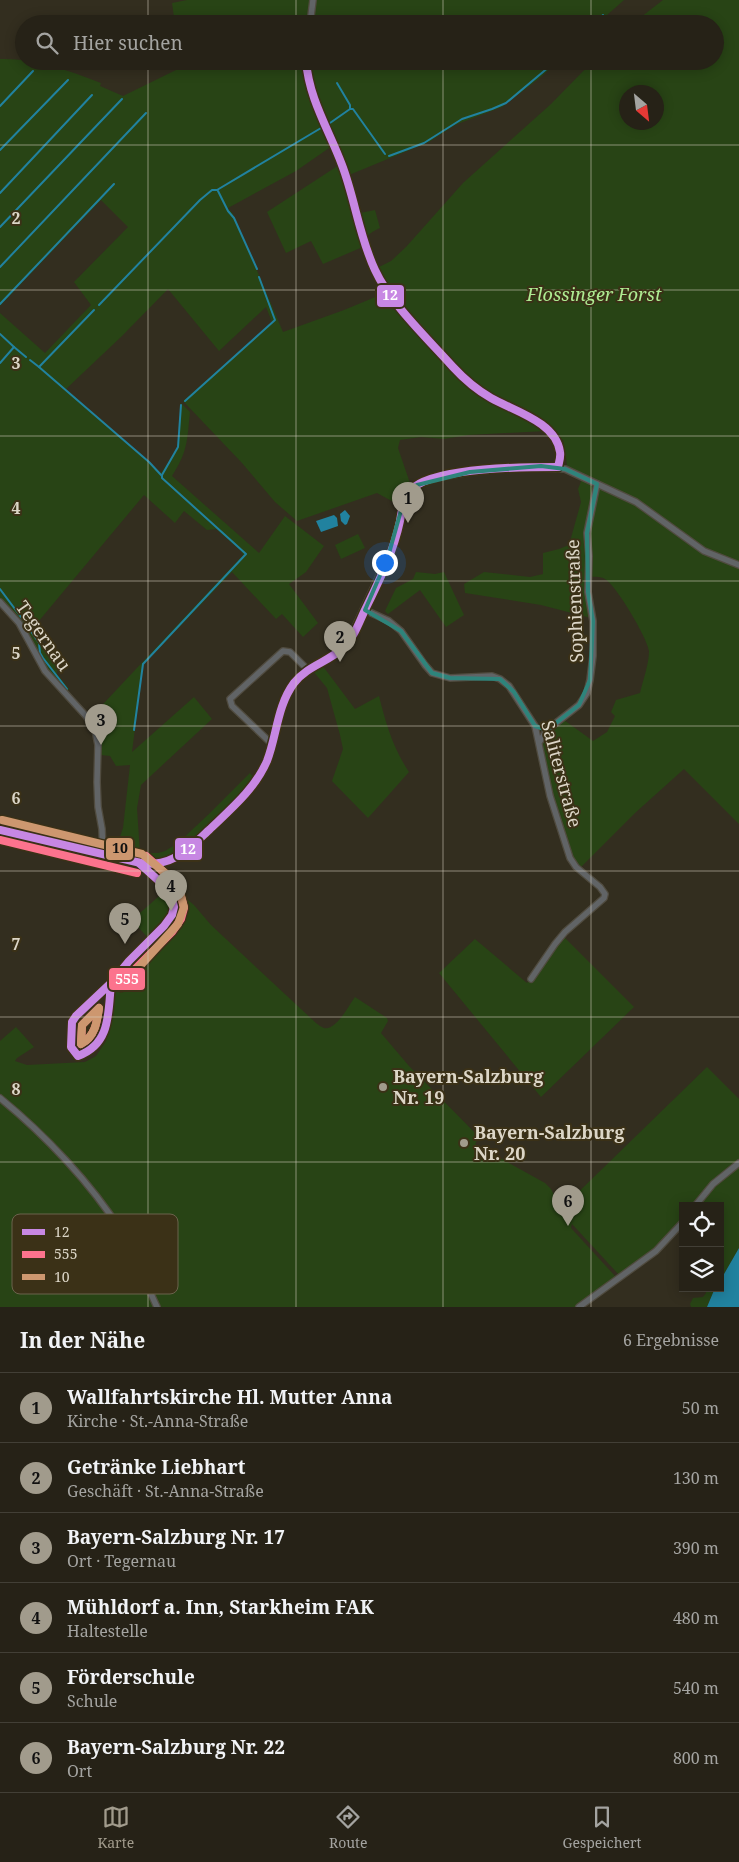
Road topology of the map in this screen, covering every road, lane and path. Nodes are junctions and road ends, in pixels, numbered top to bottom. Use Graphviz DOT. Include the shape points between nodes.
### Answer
graph roads {
  1 [pos="313,0"];
  2 [pos="311,15"];
  3 [pos="307,70"];
  4 [pos="558,467"];
  5 [pos="597,484"];
  6 [pos="739,565"];
  7 [pos="0,602"];
  8 [pos="364,610"];
  9 [pos="307,669"];
  10 [pos="535,726"];
  11 [pos="547,730"];
  12 [pos="540,741"];
  13 [pos="272,744"];
  14 [pos="0,830"];
  15 [pos="103,854"];
  16 [pos="139,863"];
  17 [pos="531,979"];
  18 [pos="111,983"];
  19 [pos="0,1098"];
  20 [pos="739,1163"];
  21 [pos="699,1202"];
  22 [pos="109,1214"];
  23 [pos="679,1227"];
  24 [pos="151,1294"];
  25 [pos="157,1307"];
  26 [pos="579,1307"];
  1 -- 2 [label="street"];
  3 -- 4 [label="street" via="308,85 346,175 380,282 468,382 541,424 552,434 560,449"];
  4 -- 5 [label="street"];
  4 -- 8 [label="street" via="470,472 433,478 414,487 403,502 388,557"];
  5 -- 6 [label="street" via="636,502 704,551"];
  5 -- 11 [label="street, Sophienstraße" via="587,533 588,592 593,621 590,680 579,705"];
  7 -- 15 [label="street, Tegernau" via="20,624 45,671 95,730"];
  8 -- 9 [label="street" via="342,649"];
  8 -- 10 [label="street, Saliterstraße" via="402,631 432,673 450,678 487,676 500,679 514,692"];
  9 -- 13 [label="street" via="284,700"];
  9 -- 13 [label="street" via="290,652 282,651 230,699 232,706"];
  10 -- 11 [label="street"];
  10 -- 12 [label="street, Saliterstraße"];
  11 -- 12 [label="street, Sophienstraße"];
  12 -- 17 [label="street, Saliterstraße" via="550,796 570,858 605,894 565,932"];
  13 -- 16 [label="street" via="267,761 249,790 194,844 181,855 162,863"];
  14 -- 15 [label="street"];
  15 -- 16 [label="street"];
  16 -- 18 [label="street" via="167,887 174,907 164,926"];
  19 -- 22 [label="street" via="46,1140"];
  20 -- 21 [label="street" via="713,1184"];
  23 -- 26 [label="street" via="649,1257"];
  24 -- 25 [label="street"];
}
